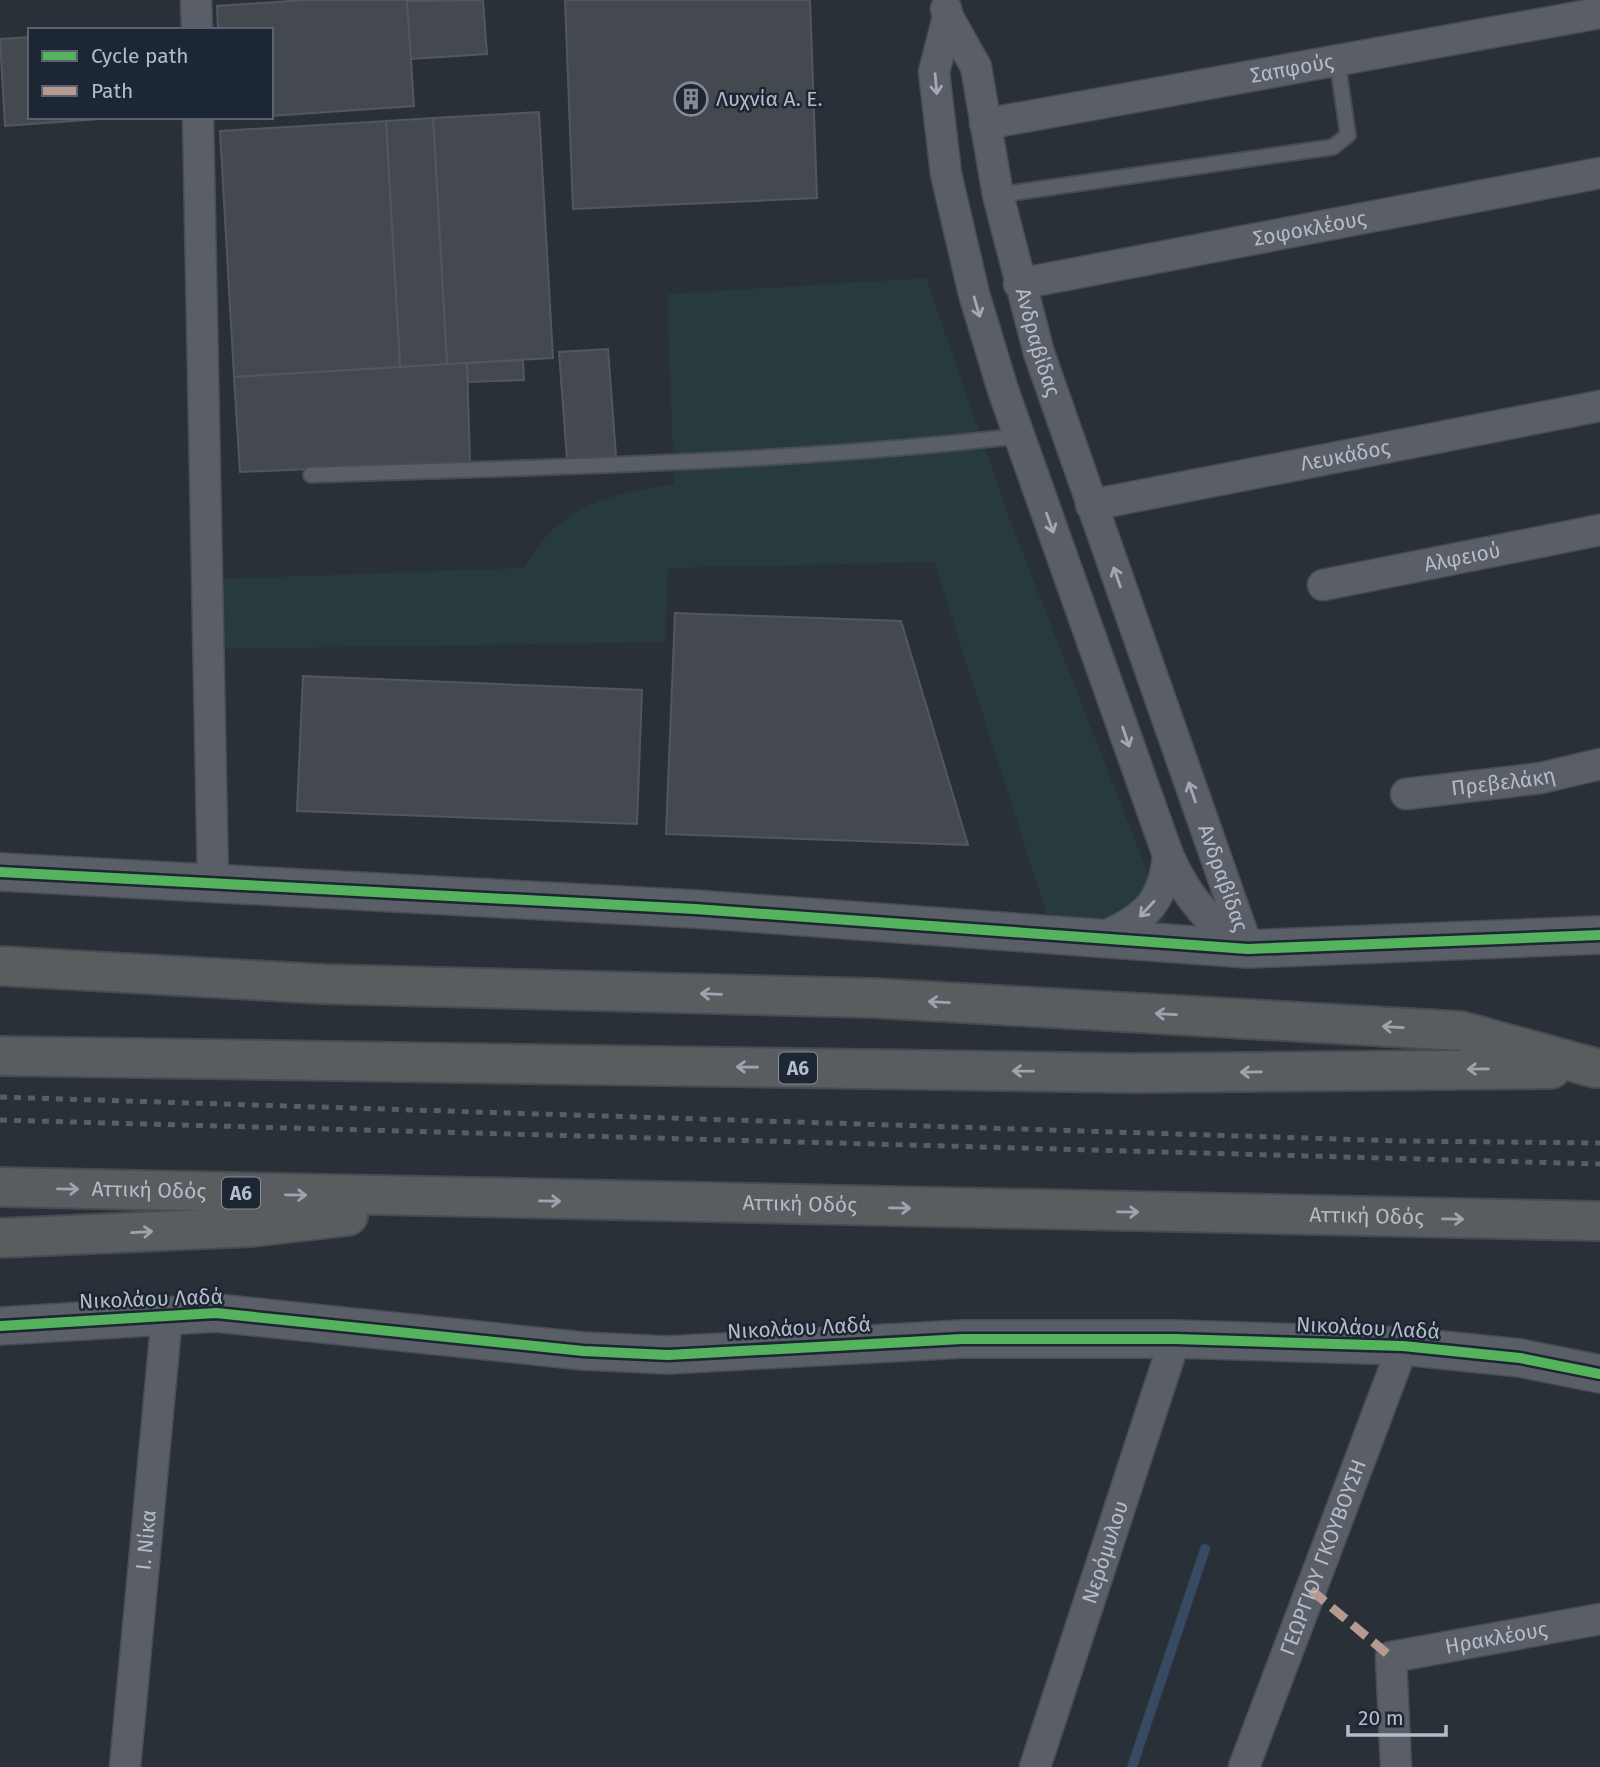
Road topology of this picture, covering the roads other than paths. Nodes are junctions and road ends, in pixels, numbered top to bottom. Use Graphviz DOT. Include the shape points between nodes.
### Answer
graph roads {
  1 [pos="196,0"];
  2 [pos="946,9"];
  3 [pos="1600,13"];
  4 [pos="197,28"];
  5 [pos="1338,59"];
  6 [pos="198,119"];
  7 [pos="985,124"];
  8 [pos="1600,173"];
  9 [pos="998,195"];
  10 [pos="1019,284"];
  11 [pos="1600,406"];
  12 [pos="1019,436"];
  13 [pos="311,475"];
  14 [pos="1091,505"];
  15 [pos="1600,530"];
  16 [pos="1323,585"];
  17 [pos="1600,765"];
  18 [pos="1406,794"];
  19 [pos="1168,855"];
  20 [pos="0,872"];
  21 [pos="213,883"];
  22 [pos="1600,935"];
  23 [pos="1097,939"];
  24 [pos="1248,948"];
  25 [pos="0,966"];
  26 [pos="0,1056"];
  27 [pos="0,1187"];
  28 [pos="482,1199"];
  29 [pos="1600,1221"];
  30 [pos="0,1238"];
  31 [pos="167,1315"];
  32 [pos="0,1326"];
  33 [pos="1175,1339"];
  34 [pos="1403,1346"];
  35 [pos="1600,1374"];
  36 [pos="1600,1619"];
  37 [pos="125,1767"];
  38 [pos="1035,1767"];
  39 [pos="1244,1767"];
  40 [pos="1396,1767"];
  1 -- 4 [label="street"];
  2 -- 7 [label="street, Ανδραβίδας" via="976,67"];
  2 -- 12 [label="street, Ανδραβίδας, one-way" via="934,72 946,174 974,295"];
  3 -- 5 [label="street, Σαπφούς"];
  5 -- 7 [label="street, Σαπφούς"];
  5 -- 9 [label="lane" via="1348,135 1333,147"];
  6 -- 21 [label="street"];
  7 -- 9 [label="street, Ανδραβίδας"];
  8 -- 10 [label="street, Σοφοκλέους"];
  9 -- 10 [label="street, Ανδραβίδας"];
  10 -- 14 [label="street, Ανδραβίδας"];
  11 -- 14 [label="street, Λευκάδος"];
  12 -- 13 [label="lane" via="873,451 650,464"];
  12 -- 19 [label="street, Ανδραβίδας, one-way"];
  24 -- 14 [label="street, Ανδραβίδας, one-way"];
  15 -- 16 [label="street, Αλφειού"];
  17 -- 18 [label="street, Πρεβελάκη" via="1541,778"];
  19 -- 23 [label="street, one-way" via="1159,895 1144,914"];
  19 -- 24 [label="street, Ανδραβίδας" via="1199,910"];
  20 -- 21 [label="street"];
  21 -- 23 [label="street" via="695,909"];
  22 -- 24 [label="street"];
  23 -- 24 [label="street"];
  25 -- 26 [label="highway, Α6" via="323,984 873,998 1461,1031 1595,1068 1130,1073"];
  27 -- 28 [label="highway, Αττική Οδός / Α6, one-way"];
  28 -- 29 [label="highway, Αττική Οδός / Α6, one-way"];
  30 -- 28 [label="highway, one-way" via="252,1227"];
  31 -- 32 [label="street, Νικολάου Λαδά"];
  31 -- 33 [label="street, Νικολάου Λαδά" via="216,1314 583,1351 668,1355 962,1339"];
  31 -- 37 [label="street, Ι. Νίκα"];
  33 -- 34 [label="street, Νικολάου Λαδά"];
  33 -- 38 [label="street, Νερόμυλου"];
  34 -- 35 [label="street, Νικολάου Λαδά" via="1520,1358"];
  34 -- 39 [label="street, ΓΕΩΡΓΙΟΥ ΓΚΟΥΒΟΥΣΗ"];
  36 -- 40 [label="street, Ηρακλέους" via="1391,1657"];
}
